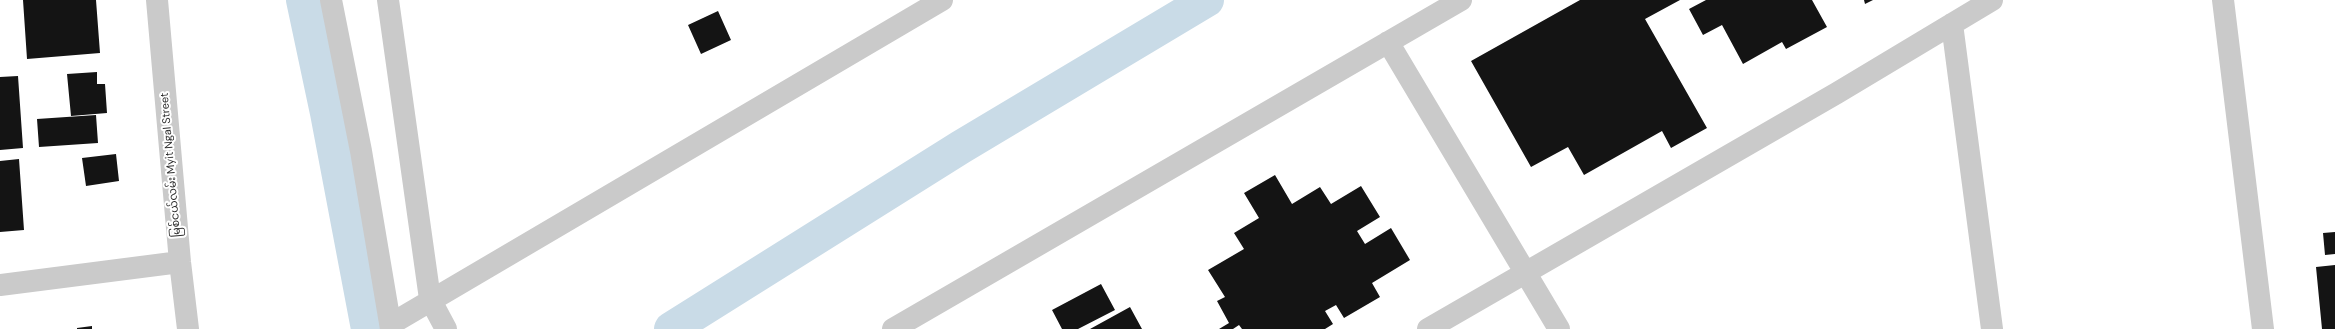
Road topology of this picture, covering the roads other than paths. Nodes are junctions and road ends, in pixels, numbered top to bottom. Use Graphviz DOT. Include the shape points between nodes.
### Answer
graph roads {
  1 [pos="157,0"];
  2 [pos="331,0"];
  3 [pos="388,0"];
  4 [pos="942,0"];
  5 [pos="1461,0"];
  6 [pos="1992,0"];
  7 [pos="2223,0"];
  8 [pos="912,8"];
  9 [pos="1952,24"];
  10 [pos="1388,42"];
  11 [pos="180,262"];
  12 [pos="1525,272"];
  13 [pos="0,285"];
  14 [pos="430,299"];
  15 [pos="391,326"];
  16 [pos="188,329"];
  17 [pos="446,329"];
  18 [pos="893,329"];
  19 [pos="1428,329"];
  20 [pos="1558,329"];
  21 [pos="1992,329"];
  22 [pos="2263,329"];
  1 -- 11 [label="street, မြစ်ငယ်လမ်း Myit Ngal Street"];
  2 -- 15 [label="street" via="361,151"];
  3 -- 14 [label="street"];
  4 -- 8 [label="street"];
  5 -- 10 [label="street"];
  6 -- 9 [label="street"];
  7 -- 22 [label="street"];
  8 -- 14 [label="street"];
  9 -- 12 [label="street"];
  9 -- 21 [label="street"];
  10 -- 12 [label="street"];
  10 -- 18 [label="street"];
  11 -- 13 [label="street"];
  11 -- 16 [label="street, မြစ်ငယ်လမ်း Myit Ngal Street"];
  12 -- 19 [label="street"];
  12 -- 20 [label="street"];
  14 -- 15 [label="street"];
  14 -- 17 [label="street"];
}
